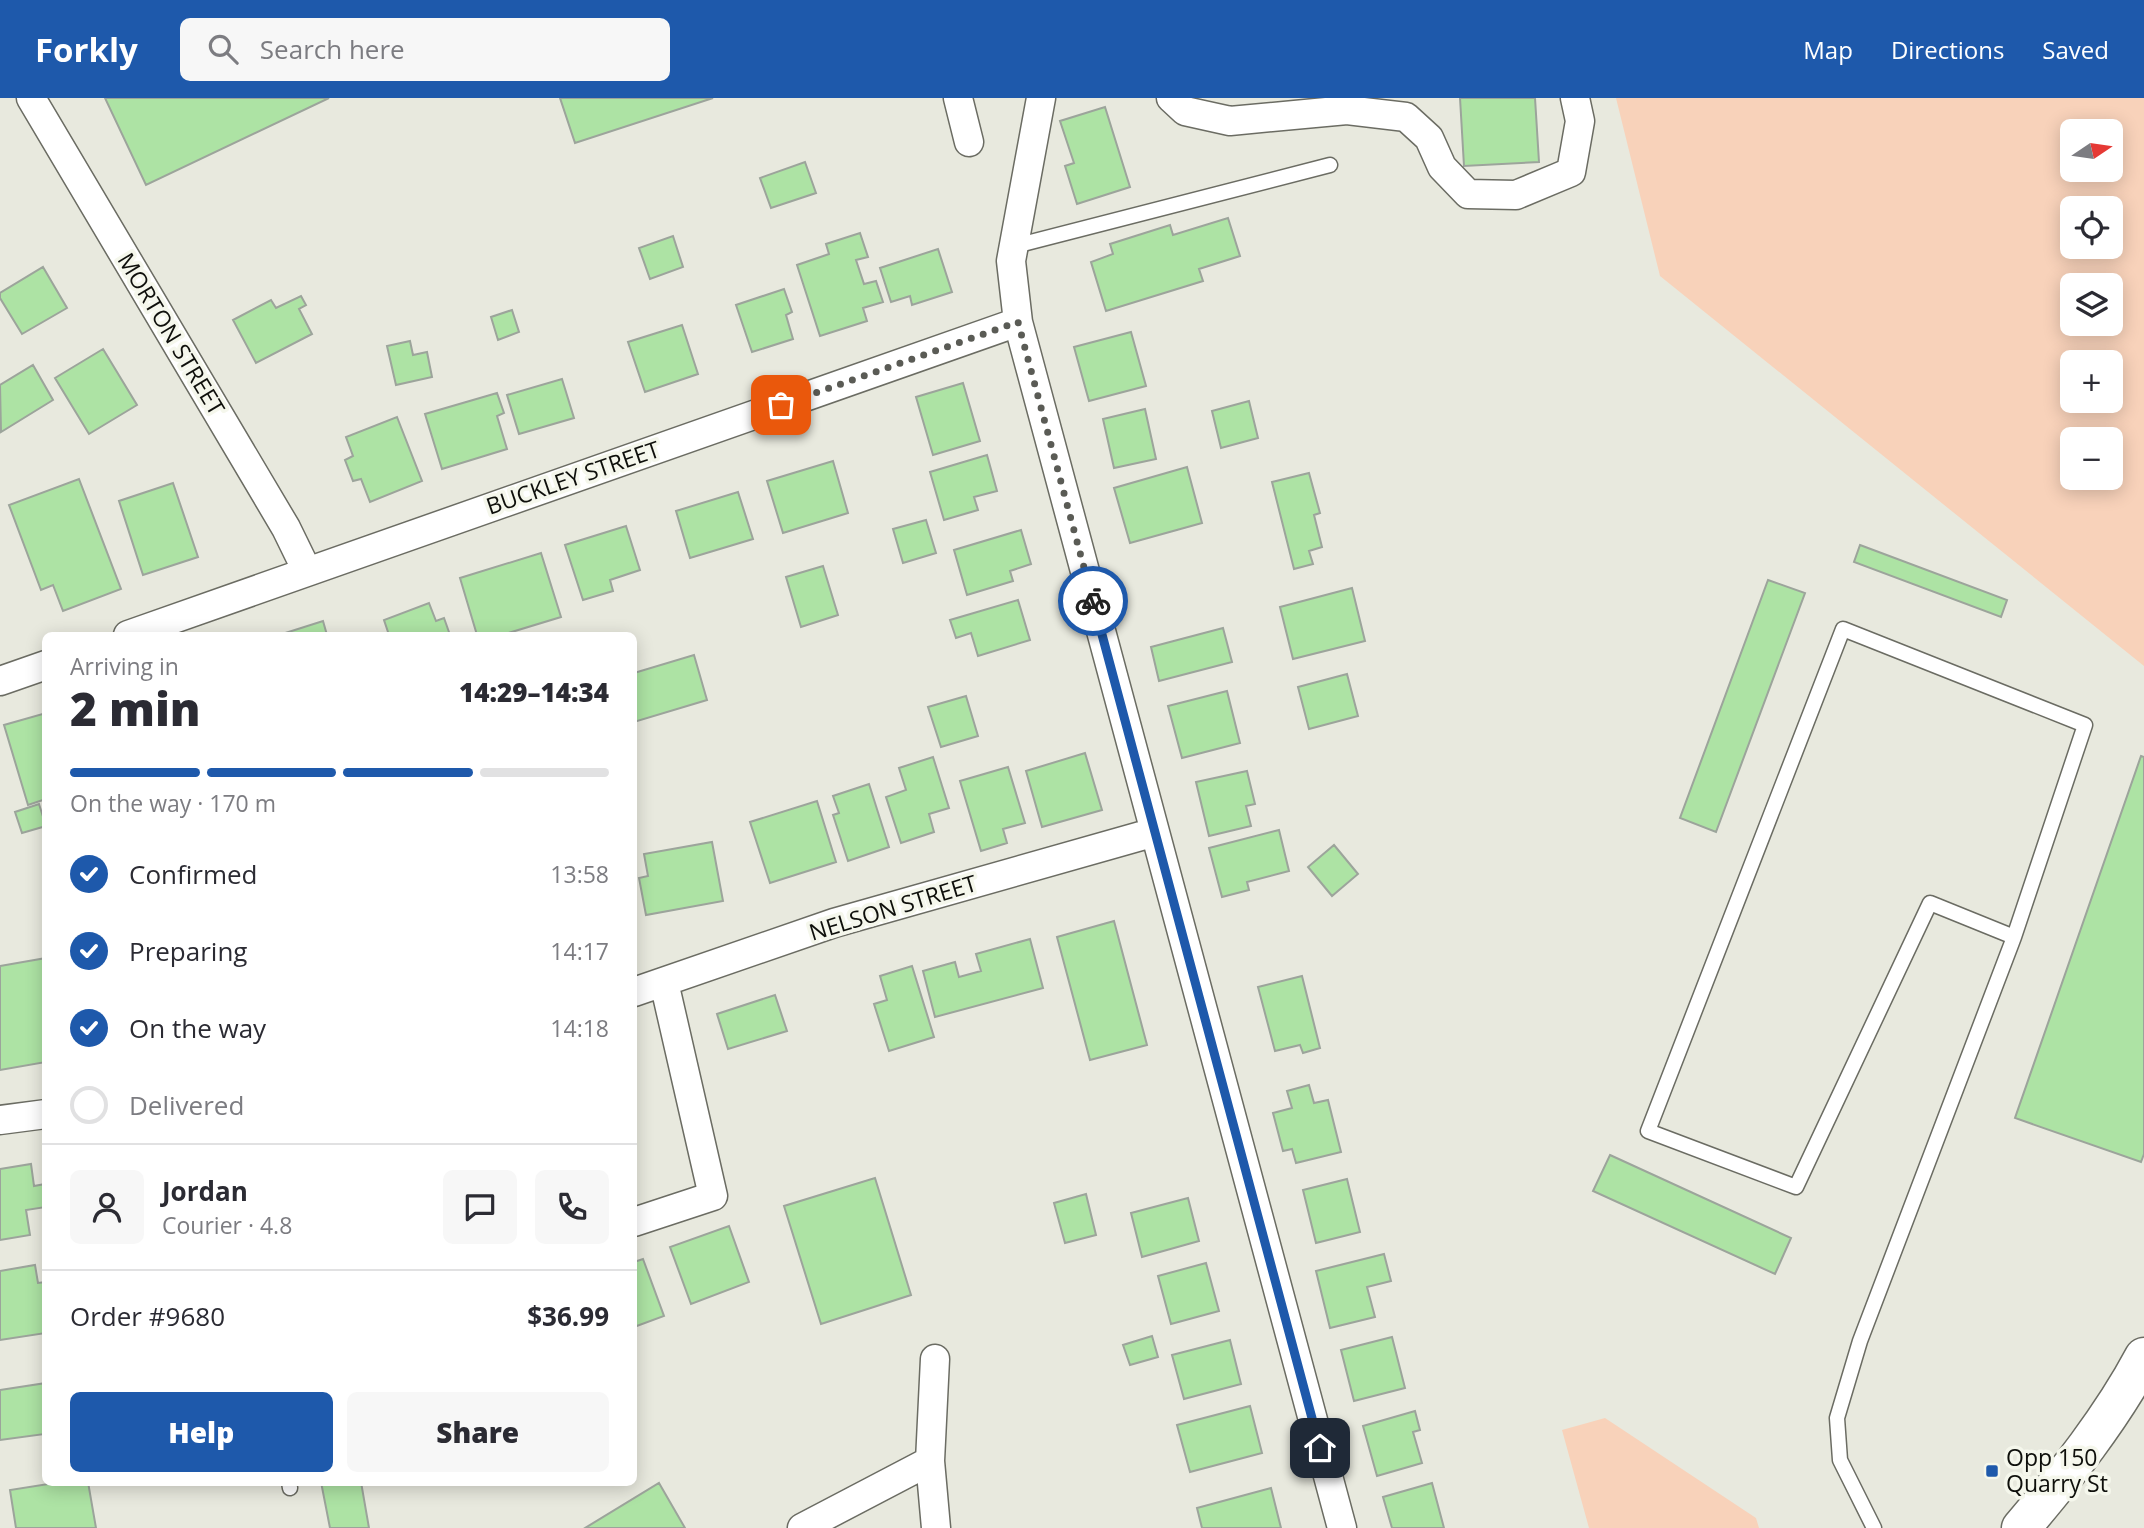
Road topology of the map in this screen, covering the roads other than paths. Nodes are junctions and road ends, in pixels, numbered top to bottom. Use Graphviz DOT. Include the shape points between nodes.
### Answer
graph roads {
  1 [pos="32,98"];
  2 [pos="958,98"];
  3 [pos="1041,98"];
  4 [pos="1171,98"];
  5 [pos="1575,98"];
  6 [pos="969,142"];
  7 [pos="1330,165"];
  8 [pos="1015,246"];
  9 [pos="1018,322"];
  10 [pos="307,571"];
  11 [pos="136,632"];
  12 [pos="42,666"];
  13 [pos="0,681"];
  14 [pos="1155,832"];
  15 [pos="2014,937"];
  16 [pos="664,982"];
  17 [pos="637,991"];
  18 [pos="42,1115"];
  19 [pos="0,1120"];
  20 [pos="637,1221"];
  21 [pos="2144,1357"];
  22 [pos="935,1359"];
  23 [pos="930,1461"];
  24 [pos="802,1528"];
  25 [pos="936,1528"];
  26 [pos="1342,1528"];
  27 [pos="1874,1528"];
  28 [pos="2021,1528"];
  1 -- 10 [label="street, MORTON STREET"];
  2 -- 6 [label="street"];
  3 -- 8 [label="street"];
  4 -- 5 [label="street" via="1185,111 1230,121 1347,110 1406,117 1429,138 1442,167 1468,194 1516,195 1571,172 1580,121"];
  7 -- 8 [label="lane"];
  8 -- 9 [label="street" via="1011,261"];
  9 -- 10 [label="street, BUCKLEY STREET"];
  9 -- 14 [label="street"];
  10 -- 11 [label="street, BUCKLEY STREET"];
  12 -- 13 [label="street"];
  14 -- 16 [label="street, NELSON STREET" via="834,923"];
  14 -- 26 [label="street"];
  15 -- 15 [label="lane" via="1930,902 1796,1187 1648,1131 1843,629 2085,725"];
  15 -- 27 [label="lane" via="1860,1341 1836,1418 1840,1460"];
  16 -- 17 [label="street, NELSON STREET"];
  16 -- 20 [label="street" via="713,1196"];
  18 -- 19 [label="street"];
  21 -- 28 [label="main road" via="2091,1440"];
  22 -- 23 [label="street"];
  23 -- 24 [label="street"];
  23 -- 25 [label="street"];
}
